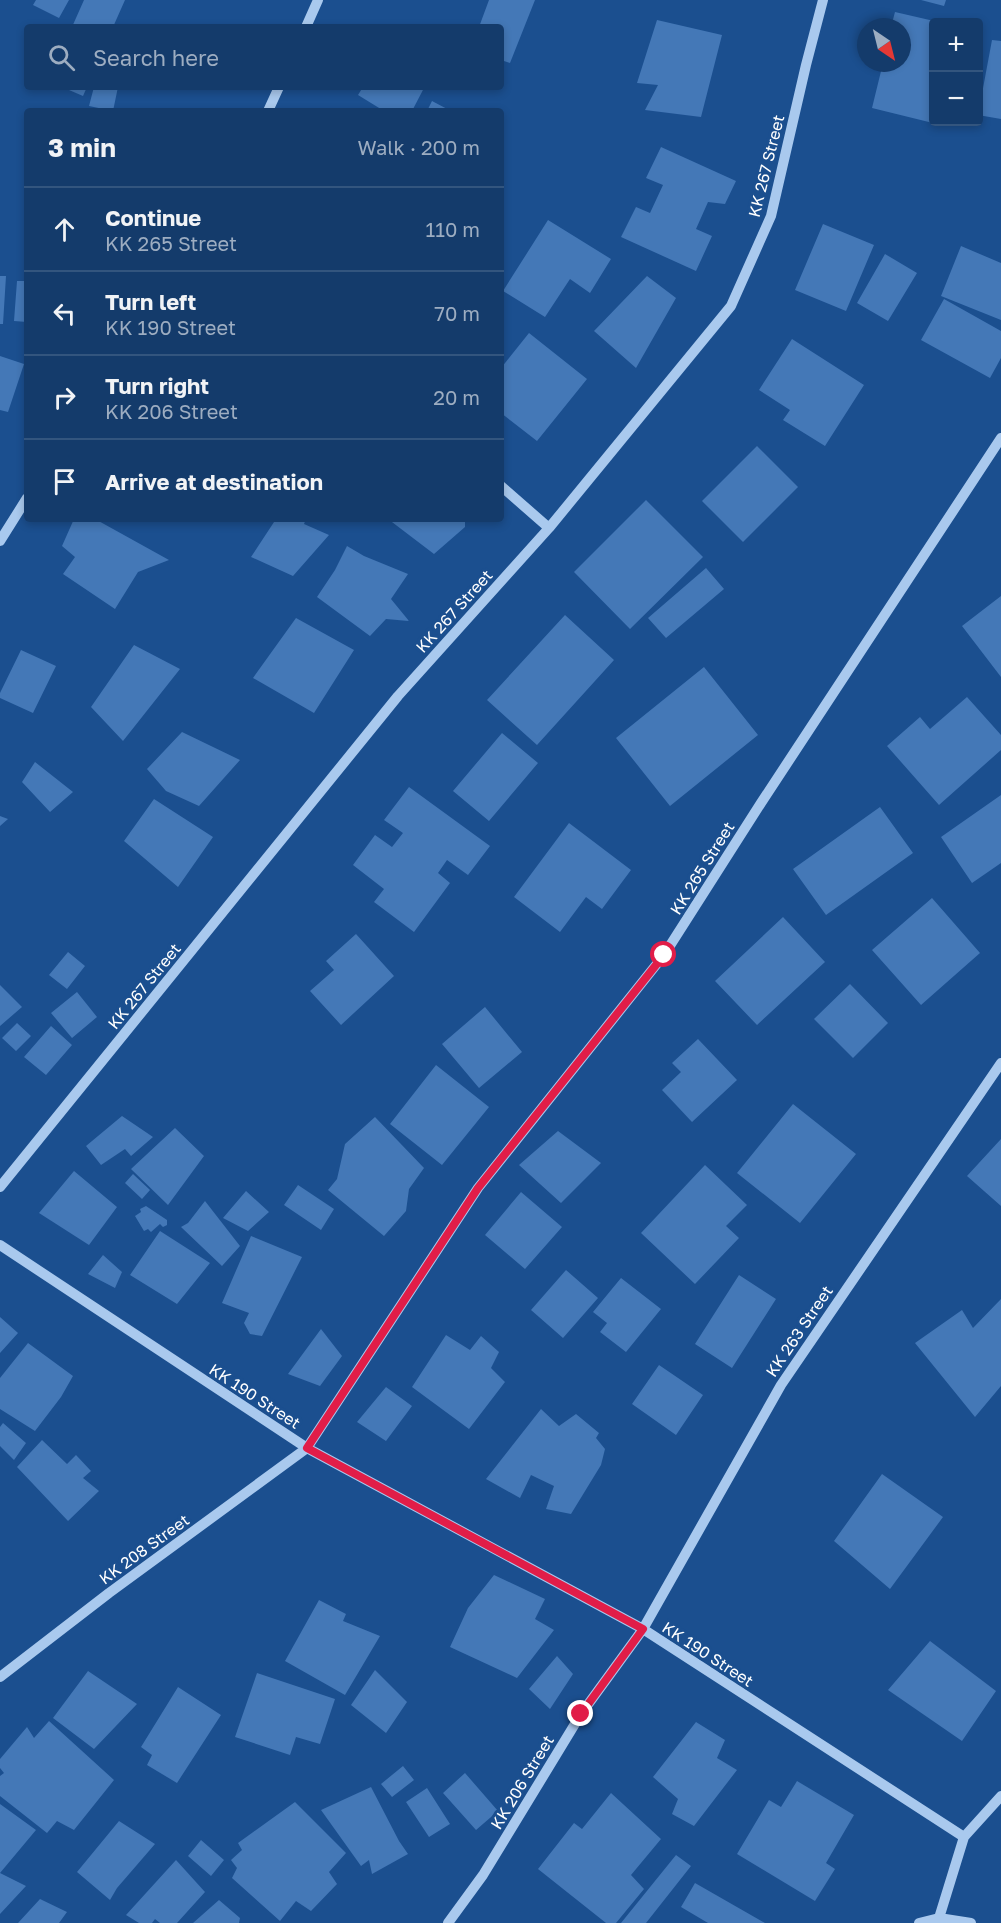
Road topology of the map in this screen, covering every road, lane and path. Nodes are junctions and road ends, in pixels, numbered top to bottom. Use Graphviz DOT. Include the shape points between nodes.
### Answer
graph roads {
  1 [pos="318,0"];
  2 [pos="824,0"];
  3 [pos="307,24"];
  4 [pos="278,90"];
  5 [pos="269,108"];
  6 [pos="1001,438"];
  7 [pos="504,489"];
  8 [pos="24,503"];
  9 [pos="549,528"];
  10 [pos="0,541"];
  11 [pos="1001,1062"];
  12 [pos="0,1187"];
  13 [pos="0,1245"];
  14 [pos="307,1448"];
  15 [pos="643,1629"];
  16 [pos="0,1677"];
  17 [pos="1001,1796"];
  18 [pos="964,1837"];
  19 [pos="939,1918"];
  20 [pos="448,1923"];
  21 [pos="919,1923"];
  22 [pos="971,1923"];
  1 -- 3 [label="street"];
  2 -- 9 [label="street, KK 267 Street" via="771,216 731,306"];
  4 -- 5 [label="street"];
  6 -- 14 [label="street, KK 265 Street" via="664,955 478,1188"];
  7 -- 9 [label="street"];
  8 -- 10 [label="street"];
  9 -- 12 [label="street, KK 267 Street" via="398,696"];
  11 -- 15 [label="street, KK 263 Street" via="781,1385"];
  13 -- 14 [label="street, KK 190 Street"];
  14 -- 15 [label="street, KK 190 Street"];
  14 -- 16 [label="street, KK 208 Street"];
  15 -- 18 [label="street, KK 190 Street"];
  15 -- 20 [label="street, KK 206 Street" via="581,1714 483,1875"];
  17 -- 18 [label="street"];
  18 -- 19 [label="street"];
  19 -- 21 [label="street"];
  19 -- 22 [label="street"];
}
